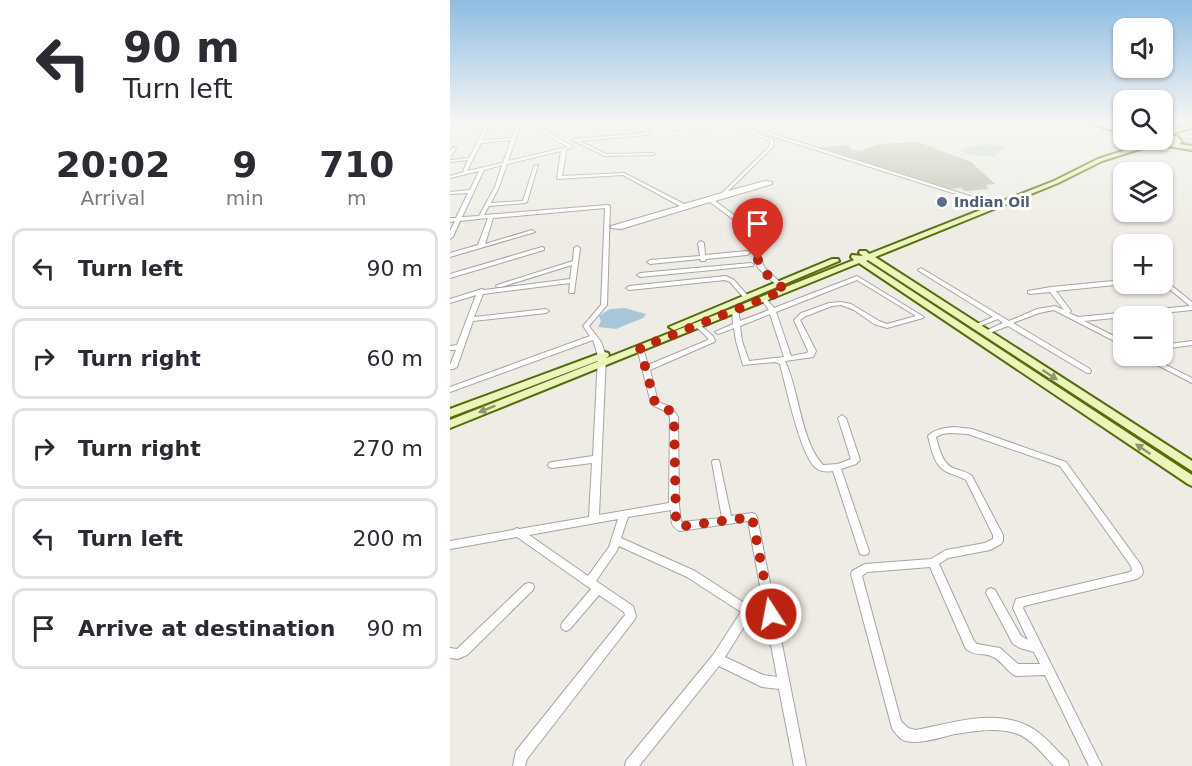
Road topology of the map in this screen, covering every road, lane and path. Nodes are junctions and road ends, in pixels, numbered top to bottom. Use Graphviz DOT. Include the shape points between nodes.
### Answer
graph roads {
  1 [pos="470,159"];
  2 [pos="507,159"];
  3 [pos="521,159"];
  4 [pos="564,159"];
  5 [pos="759,159"];
  6 [pos="847,159"];
  7 [pos="1103,159"];
  8 [pos="450,161"];
  9 [pos="506,162"];
  10 [pos="536,166"];
  11 [pos="482,169"];
  12 [pos="465,171"];
  13 [pos="450,176"];
  14 [pos="471,191"];
  15 [pos="450,193"];
  16 [pos="722,195"];
  17 [pos="709,200"];
  18 [pos="989,204"];
  19 [pos="487,205"];
  20 [pos="682,207"];
  21 [pos="491,216"];
  22 [pos="481,217"];
  23 [pos="458,219"];
  24 [pos="450,220"];
  25 [pos="532,232"];
  26 [pos="450,237"];
  27 [pos="701,243"];
  28 [pos="481,246"];
  29 [pos="577,248"];
  30 [pos="535,249"];
  31 [pos="542,249"];
  32 [pos="747,253"];
  33 [pos="450,255"];
  34 [pos="859,255"];
  35 [pos="703,257"];
  36 [pos="575,262"];
  37 [pos="650,262"];
  38 [pos="751,265"];
  39 [pos="704,270"];
  40 [pos="921,270"];
  41 [pos="450,275"];
  42 [pos="640,275"];
  43 [pos="705,279"];
  44 [pos="889,279"];
  45 [pos="573,282"];
  46 [pos="804,282"];
  47 [pos="1113,283"];
  48 [pos="872,285"];
  49 [pos="781,287"];
  50 [pos="629,288"];
  51 [pos="1052,290"];
  52 [pos="1173,290"];
  53 [pos="480,292"];
  54 [pos="572,292"];
  55 [pos="816,292"];
  56 [pos="1030,292"];
  57 [pos="808,296"];
  58 [pos="746,297"];
  59 [pos="764,298"];
  60 [pos="450,301"];
  61 [pos="1192,307"];
  62 [pos="546,310"];
  63 [pos="735,310"];
  64 [pos="772,310"];
  65 [pos="1070,315"];
  66 [pos="998,317"];
  67 [pos="470,319"];
  68 [pos="1078,319"];
  69 [pos="1008,323"];
  70 [pos="736,324"];
  71 [pos="697,325"];
  72 [pos="976,326"];
  73 [pos="718,332"];
  74 [pos="985,333"];
  75 [pos="594,337"];
  76 [pos="1113,338"];
  77 [pos="1192,343"];
  78 [pos="1173,346"];
  79 [pos="460,347"];
  80 [pos="450,348"];
  81 [pos="640,348"];
  82 [pos="601,360"];
  83 [pos="784,360"];
  84 [pos="1163,366"];
  85 [pos="453,367"];
  86 [pos="646,369"];
  87 [pos="1087,371"];
  88 [pos="1192,381"];
  89 [pos="450,390"];
  90 [pos="450,413"];
  91 [pos="842,418"];
  92 [pos="450,424"];
  93 [pos="596,459"];
  94 [pos="716,462"];
  95 [pos="552,465"];
  96 [pos="836,467"];
  97 [pos="1192,467"];
  98 [pos="1192,481"];
  99 [pos="674,506"];
  100 [pos="624,514"];
  101 [pos="594,519"];
  102 [pos="727,520"];
  103 [pos="517,532"];
  104 [pos="616,540"];
  105 [pos="450,545"];
  106 [pos="864,551"];
  107 [pos="933,563"];
  108 [pos="594,586"];
  109 [pos="529,587"];
  110 [pos="991,593"];
  111 [pos="566,626"];
  112 [pos="1035,646"];
  113 [pos="450,653"];
  114 [pos="717,659"];
  115 [pos="1046,669"];
  116 [pos="784,684"];
  117 [pos="519,766"];
  118 [pos="631,766"];
  119 [pos="800,766"];
  120 [pos="1063,766"];
  121 [pos="1096,766"];
  1 -- 8 [label="street"];
  1 -- 12 [label="street"];
  2 -- 9 [label="street"];
  3 -- 9 [label="street"];
  4 -- 20 [label="street" via="559,178 619,174"];
  5 -- 16 [label="street"];
  6 -- 18 [label="street"];
  7 -- 18 [label="street" via="1056,182"];
  9 -- 11 [label="street"];
  9 -- 12 [label="street"];
  9 -- 19 [label="street"];
  10 -- 19 [label="street" via="525,202"];
  11 -- 13 [label="street"];
  11 -- 14 [label="street"];
  12 -- 13 [label="street"];
  14 -- 15 [label="street"];
  14 -- 23 [label="street"];
  16 -- 17 [label="street"];
  16 -- 17 [label="street" via="770,182"];
  17 -- 20 [label="street"];
  17 -- 49 [label="street" via="750,234 760,268"];
  18 -- 34 [label="street"];
  19 -- 22 [label="street"];
  20 -- 20 [label="street" via="619,228 613,227"];
  21 -- 22 [label="street"];
  21 -- 28 [label="street"];
  21 -- 75 [label="street" via="608,206 604,305 586,326"];
  22 -- 23 [label="street"];
  23 -- 24 [label="street"];
  23 -- 26 [label="street"];
  25 -- 28 [label="street"];
  27 -- 35 [label="street"];
  28 -- 33 [label="street"];
  29 -- 36 [label="street"];
  30 -- 41 [label="street"];
  31 -- 41 [label="street"];
  32 -- 35 [label="street"];
  34 -- 44 [label="street"];
  34 -- 46 [label="street"];
  34 -- 49 [label="street"];
  34 -- 72 [label="street"];
  35 -- 37 [label="street"];
  35 -- 39 [label="street"];
  36 -- 45 [label="street"];
  36 -- 53 [label="street"];
  38 -- 39 [label="street"];
  39 -- 42 [label="street"];
  39 -- 43 [label="street"];
  40 -- 66 [label="street"];
  43 -- 50 [label="street"];
  43 -- 58 [label="street" via="726,278"];
  44 -- 48 [label="street"];
  98 -- 44 [label="street, one-way"];
  45 -- 53 [label="street"];
  45 -- 54 [label="street"];
  46 -- 49 [label="street"];
  46 -- 55 [label="street"];
  46 -- 57 [label="street"];
  47 -- 51 [label="street"];
  48 -- 55 [label="street" via="853,278"];
  48 -- 83 [label="street" via="921,317 887,326 855,307 829,304 797,320 812,351 810,355"];
  49 -- 58 [label="street"];
  49 -- 59 [label="street"];
  51 -- 56 [label="street"];
  51 -- 65 [label="street"];
  52 -- 61 [label="street"];
  53 -- 60 [label="street"];
  53 -- 67 [label="street"];
  55 -- 57 [label="street"];
  57 -- 64 [label="street"];
  58 -- 82 [label="street"];
  59 -- 63 [label="street"];
  59 -- 64 [label="street"];
  61 -- 68 [label="street"];
  62 -- 67 [label="street"];
  63 -- 70 [label="street"];
  63 -- 71 [label="street"];
  64 -- 70 [label="street"];
  64 -- 83 [label="street"];
  65 -- 68 [label="street"];
  65 -- 69 [label="street" via="1050,307"];
  66 -- 69 [label="street"];
  66 -- 72 [label="street"];
  67 -- 79 [label="street"];
  68 -- 76 [label="street"];
  69 -- 74 [label="street"];
  69 -- 87 [label="street"];
  70 -- 73 [label="street"];
  70 -- 83 [label="street" via="746,363"];
  71 -- 81 [label="street"];
  71 -- 86 [label="street" via="712,341"];
  72 -- 74 [label="street"];
  74 -- 97 [label="street, one-way"];
  75 -- 82 [label="street"];
  75 -- 89 [label="street"];
  77 -- 78 [label="street"];
  79 -- 80 [label="street"];
  79 -- 85 [label="street"];
  81 -- 82 [label="street"];
  81 -- 86 [label="street"];
  82 -- 90 [label="street"];
  82 -- 92 [label="street, one-way"];
  82 -- 93 [label="street"];
  83 -- 96 [label="street" via="805,441 816,464"];
  84 -- 88 [label="street"];
  86 -- 99 [label="street" via="655,403 674,417"];
  91 -- 96 [label="street" via="857,458"];
  93 -- 95 [label="street"];
  93 -- 101 [label="street"];
  94 -- 102 [label="street"];
  96 -- 106 [label="street"];
  99 -- 100 [label="street"];
  99 -- 102 [label="street" via="678,526"];
  100 -- 101 [label="street"];
  100 -- 104 [label="street"];
  101 -- 103 [label="street"];
  102 -- 116 [label="street" via="753,520"];
  103 -- 105 [label="street"];
  103 -- 108 [label="street"];
  104 -- 108 [label="street"];
  104 -- 114 [label="street" via="691,574 748,611"];
  107 -- 112 [label="street" via="946,554 998,541 969,478 943,463 933,434 962,430 1063,464 1138,572 1020,602 1018,608"];
  107 -- 115 [label="street" via="970,645 996,652 1016,670"];
  107 -- 120 [label="street" via="865,568 856,574 896,724 905,734 916,736 1011,725 1026,731"];
  108 -- 111 [label="street"];
  108 -- 117 [label="street" via="629,609 631,616 521,756"];
  109 -- 113 [label="street" via="463,651"];
  110 -- 112 [label="street" via="1017,640"];
  112 -- 115 [label="street"];
  114 -- 116 [label="street" via="762,681"];
  114 -- 118 [label="street"];
  115 -- 121 [label="street"];
  116 -- 119 [label="street"];
}
